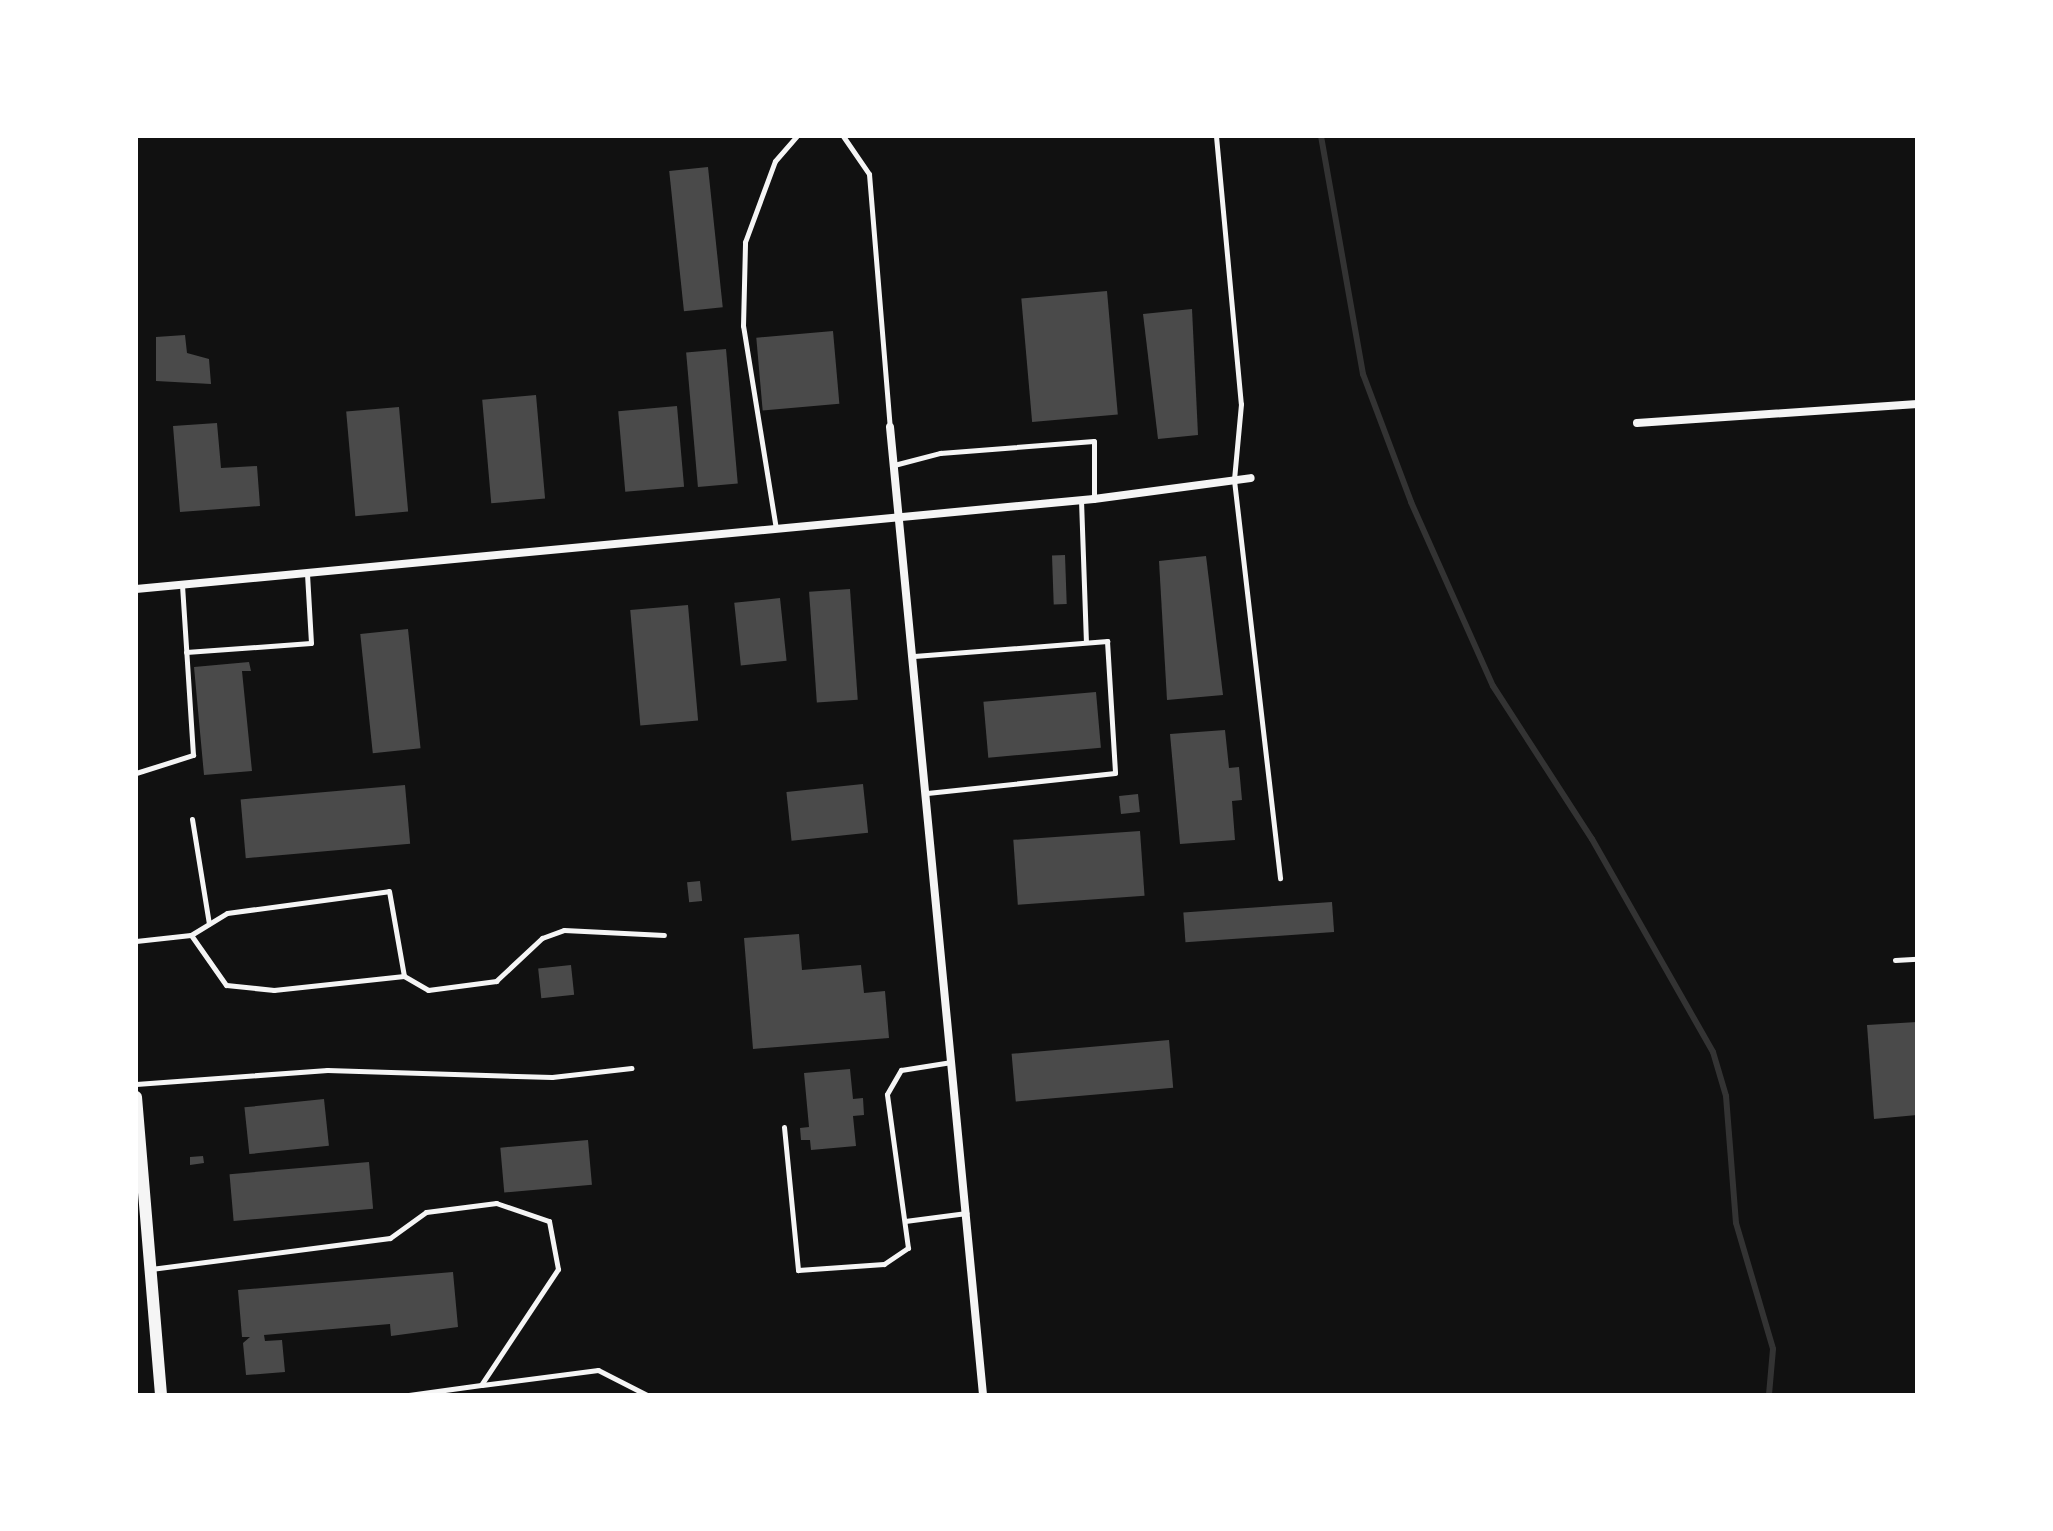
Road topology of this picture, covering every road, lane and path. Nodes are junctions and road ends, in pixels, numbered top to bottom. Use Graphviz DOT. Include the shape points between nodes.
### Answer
graph roads {
  1 [pos="797,136"];
  2 [pos="843,136"];
  3 [pos="1216,136"];
  4 [pos="1917,404"];
  5 [pos="1637,423"];
  6 [pos="890,427"];
  7 [pos="894,465"];
  8 [pos="1251,478"];
  9 [pos="1234,480"];
  10 [pos="1094,499"];
  11 [pos="1081,500"];
  12 [pos="901,517"];
  13 [pos="776,529"];
  14 [pos="307,572"];
  15 [pos="182,584"];
  16 [pos="136,589"];
  17 [pos="1086,642"];
  18 [pos="186,652"];
  19 [pos="914,656"];
  20 [pos="136,773"];
  21 [pos="927,793"];
  22 [pos="192,819"];
  23 [pos="1280,878"];
  24 [pos="209,924"];
  25 [pos="191,935"];
  26 [pos="664,935"];
  27 [pos="136,941"];
  28 [pos="1917,959"];
  29 [pos="1895,960"];
  30 [pos="404,976"];
  31 [pos="952,1062"];
  32 [pos="631,1068"];
  33 [pos="136,1084"];
  34 [pos="136,1097"];
  35 [pos="784,1127"];
  36 [pos="966,1213"];
  37 [pos="905,1221"];
  38 [pos="150,1269"];
  39 [pos="481,1385"];
  40 [pos="161,1395"];
  41 [pos="409,1395"];
  42 [pos="647,1395"];
  43 [pos="983,1395"];
  1 -- 13 [label="lane" via="775,161 745,242 743,326"];
  2 -- 6 [label="lane" via="869,174"];
  3 -- 9 [label="lane" via="1241,404"];
  4 -- 5 [label="street"];
  6 -- 7 [label="street"];
  7 -- 10 [label="lane" via="940,453 1094,441"];
  7 -- 12 [label="street"];
  8 -- 9 [label="street"];
  9 -- 10 [label="street"];
  9 -- 23 [label="lane"];
  10 -- 11 [label="street"];
  11 -- 12 [label="street"];
  11 -- 17 [label="lane"];
  12 -- 13 [label="street"];
  12 -- 19 [label="street"];
  13 -- 14 [label="street"];
  14 -- 15 [label="street"];
  14 -- 18 [label="lane" via="311,643"];
  15 -- 16 [label="street"];
  15 -- 18 [label="lane"];
  17 -- 19 [label="lane"];
  17 -- 21 [label="lane" via="1107,641 1115,773"];
  18 -- 20 [label="lane" via="193,755"];
  19 -- 21 [label="street"];
  21 -- 31 [label="street"];
  22 -- 24 [label="lane"];
  24 -- 25 [label="lane"];
  24 -- 30 [label="lane" via="227,913 389,891"];
  25 -- 27 [label="lane"];
  25 -- 30 [label="lane" via="226,985 274,990"];
  26 -- 30 [label="lane" via="564,930 542,938 496,981 428,990"];
  28 -- 29 [label="lane"];
  31 -- 36 [label="street"];
  31 -- 37 [label="lane" via="901,1070 887,1094 896,1198"];
  32 -- 33 [label="lane" via="552,1077 327,1070"];
  34 -- 38 [label="street"];
  35 -- 37 [label="lane" via="798,1270 884,1264 908,1248"];
  36 -- 37 [label="lane"];
  36 -- 43 [label="street"];
  38 -- 39 [label="lane" via="390,1238 426,1212 496,1203 549,1221 558,1269"];
  38 -- 40 [label="street"];
  39 -- 41 [label="lane"];
  39 -- 42 [label="lane" via="598,1370"];
}
